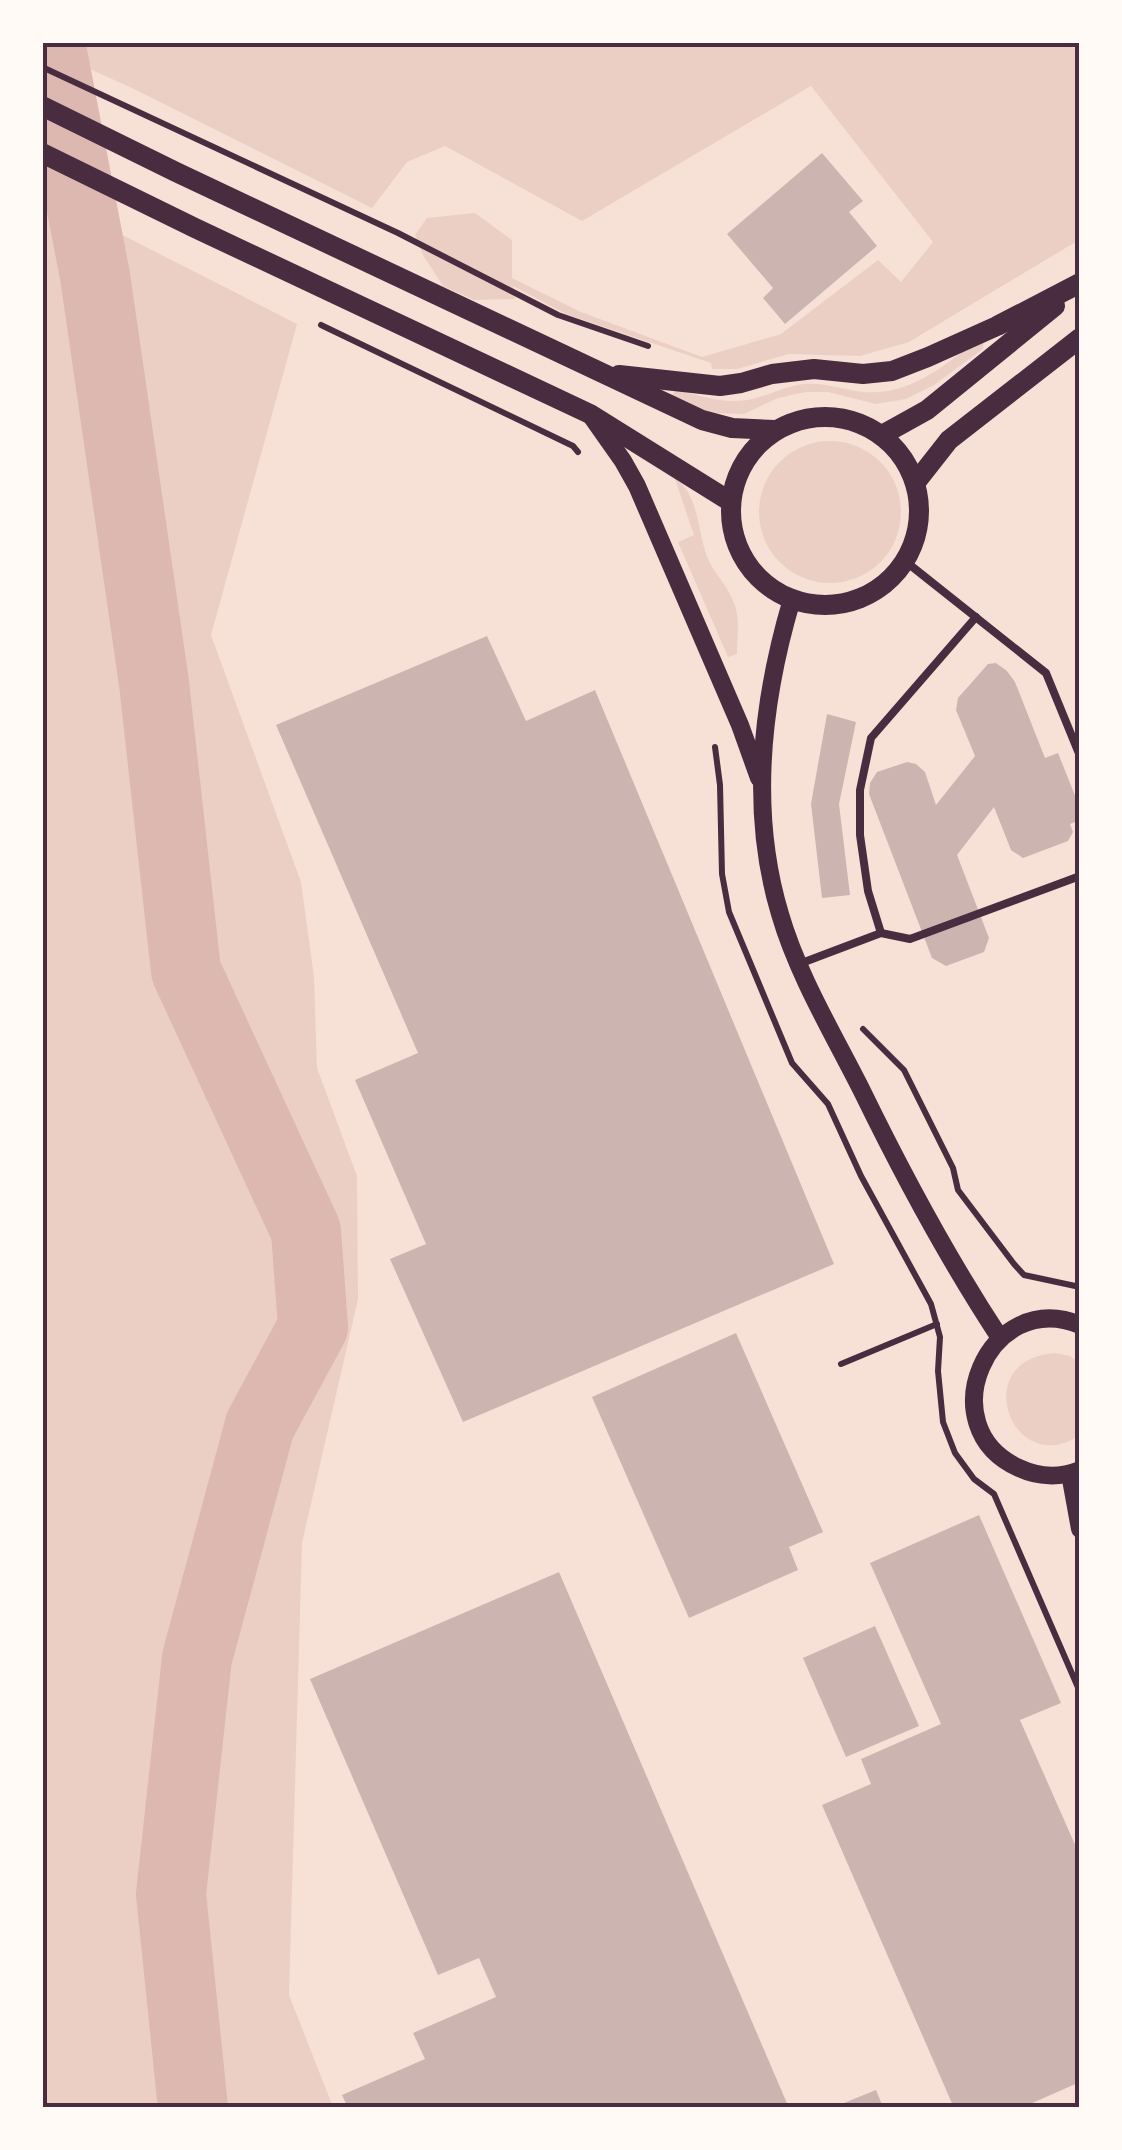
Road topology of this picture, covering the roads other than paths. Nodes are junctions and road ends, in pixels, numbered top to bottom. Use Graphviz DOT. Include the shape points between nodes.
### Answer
graph roads {
  1 [pos="42,106"];
  2 [pos="42,153"];
  3 [pos="1080,284"];
  4 [pos="1080,338"];
  5 [pos="604,374"];
  6 [pos="590,414"];
  7 [pos="775,430"];
  8 [pos="882,435"];
  9 [pos="916,482"];
  10 [pos="731,502"];
  11 [pos="905,561"];
  12 [pos="792,599"];
  13 [pos="976,617"];
  14 [pos="1080,756"];
  15 [pos="761,783"];
  16 [pos="1080,876"];
  17 [pos="882,933"];
  18 [pos="799,964"];
  19 [pos="1080,1325"];
  20 [pos="1000,1338"];
  21 [pos="1075,1471"];
  22 [pos="1080,1529"];
  1 -- 5 [label="main road"];
  2 -- 6 [label="main road"];
  3 -- 5 [label="main road" via="892,371 814,369 720,386"];
  3 -- 8 [label="main road" via="927,410"];
  4 -- 9 [label="main road" via="949,440"];
  5 -- 7 [label="main road" via="702,420"];
  6 -- 10 [label="main road"];
  6 -- 15 [label="street" via="638,486"];
  7 -- 8 [label="main road" via="830,416"];
  7 -- 10 [label="main road" via="744,461"];
  8 -- 9 [label="main road"];
  9 -- 11 [label="main road" via="920,509"];
  10 -- 12 [label="main road" via="745,561"];
  11 -- 12 [label="main road" via="867,596 843,604"];
  11 -- 13 [label="lane"];
  12 -- 15 [label="street" via="776,652"];
  13 -- 14 [label="lane" via="1046,673"];
  13 -- 17 [label="lane" via="872,738 860,790 860,835"];
  15 -- 18 [label="street" via="780,914"];
  16 -- 17 [label="lane" via="910,939"];
  17 -- 18 [label="lane"];
  18 -- 20 [label="street" via="920,1205"];
  19 -- 20 [label="street" via="1048,1319"];
  20 -- 21 [label="street" via="975,1382 982,1434 1002,1458 1029,1473"];
  21 -- 22 [label="street"];
}
